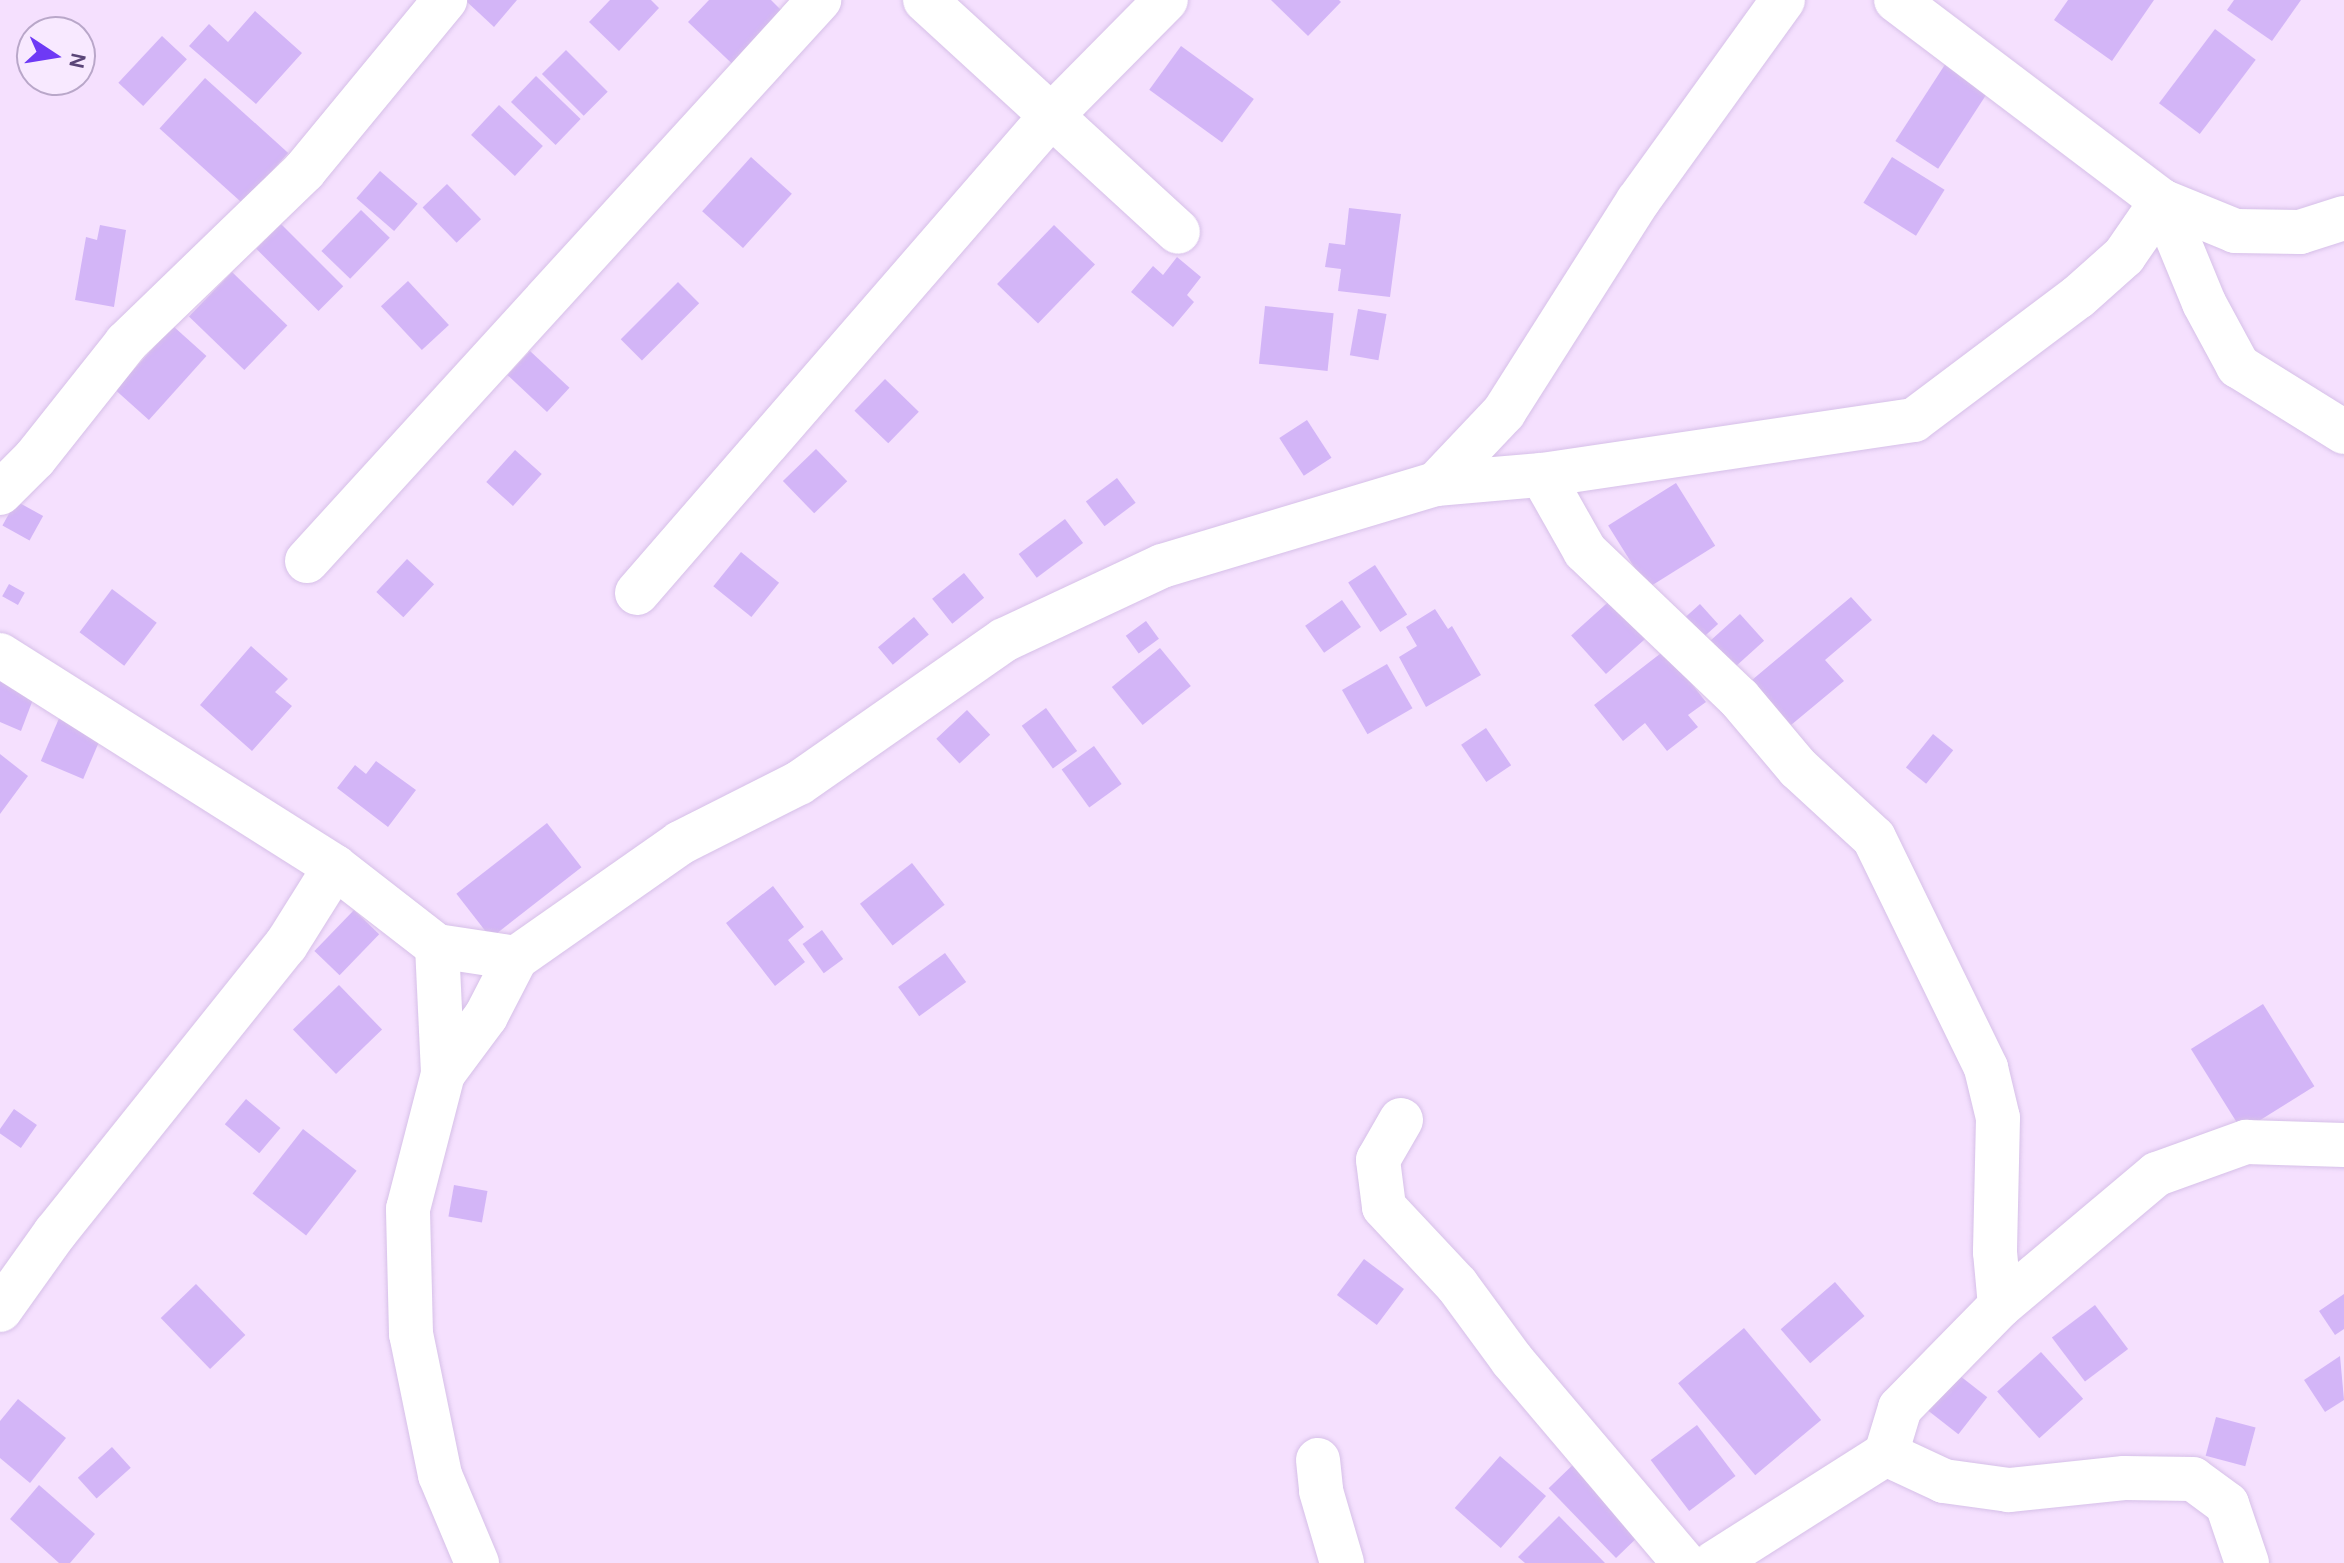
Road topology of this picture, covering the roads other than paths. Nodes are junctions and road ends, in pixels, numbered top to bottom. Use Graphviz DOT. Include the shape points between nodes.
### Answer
graph roads {
  1 [pos="445,0"];
  2 [pos="819,0"];
  3 [pos="925,0"];
  4 [pos="1166,0"];
  5 [pos="1783,0"];
  6 [pos="1896,0"];
  7 [pos="1052,115"];
  8 [pos="2162,201"];
  9 [pos="2344,218"];
  10 [pos="1178,232"];
  11 [pos="2344,432"];
  12 [pos="1542,475"];
  13 [pos="1436,484"];
  14 [pos="0,493"];
  15 [pos="307,561"];
  16 [pos="637,593"];
  17 [pos="0,655"];
  18 [pos="335,867"];
  19 [pos="437,946"];
  20 [pos="516,958"];
  21 [pos="443,1074"];
  22 [pos="1401,1120"];
  23 [pos="2344,1145"];
  24 [pos="2000,1306"];
  25 [pos="0,1310"];
  26 [pos="1886,1454"];
  27 [pos="1318,1460"];
  28 [pos="477,1563"];
  29 [pos="1342,1563"];
  30 [pos="1684,1563"];
  31 [pos="1714,1563"];
  32 [pos="2247,1563"];
  1 -- 14 [label="street" via="304,171 126,343 35,458"];
  2 -- 15 [label="street"];
  3 -- 7 [label="street"];
  4 -- 7 [label="street"];
  5 -- 13 [label="street" via="1638,201 1504,412"];
  6 -- 8 [label="street"];
  7 -- 10 [label="street"];
  7 -- 16 [label="street"];
  8 -- 9 [label="street" via="2235,231 2300,232"];
  8 -- 11 [label="street" via="2204,303 2238,366"];
  8 -- 12 [label="street" via="2124,256 2078,297 1914,420"];
  12 -- 13 [label="street"];
  12 -- 24 [label="street" via="1585,551 1739,698 1798,768 1874,838 1986,1068 1998,1118 1995,1252"];
  13 -- 20 [label="street" via="1162,566 1004,640 799,783 680,843"];
  17 -- 18 [label="street"];
  18 -- 19 [label="street"];
  18 -- 25 [label="street" via="286,945 55,1233"];
  19 -- 20 [label="street"];
  19 -- 21 [label="street"];
  20 -- 21 [label="street" via="486,1016"];
  21 -- 28 [label="street" via="408,1209 411,1334 440,1475"];
  22 -- 30 [label="street" via="1378,1160 1384,1207 1457,1285 1512,1360"];
  23 -- 24 [label="street" via="2246,1142 2157,1174"];
  24 -- 26 [label="street" via="1900,1408"];
  26 -- 31 [label="street"];
  26 -- 32 [label="street" via="1944,1481 2009,1490 2124,1478 2193,1479 2227,1504"];
  27 -- 29 [label="street" via="1321,1491"];
}
